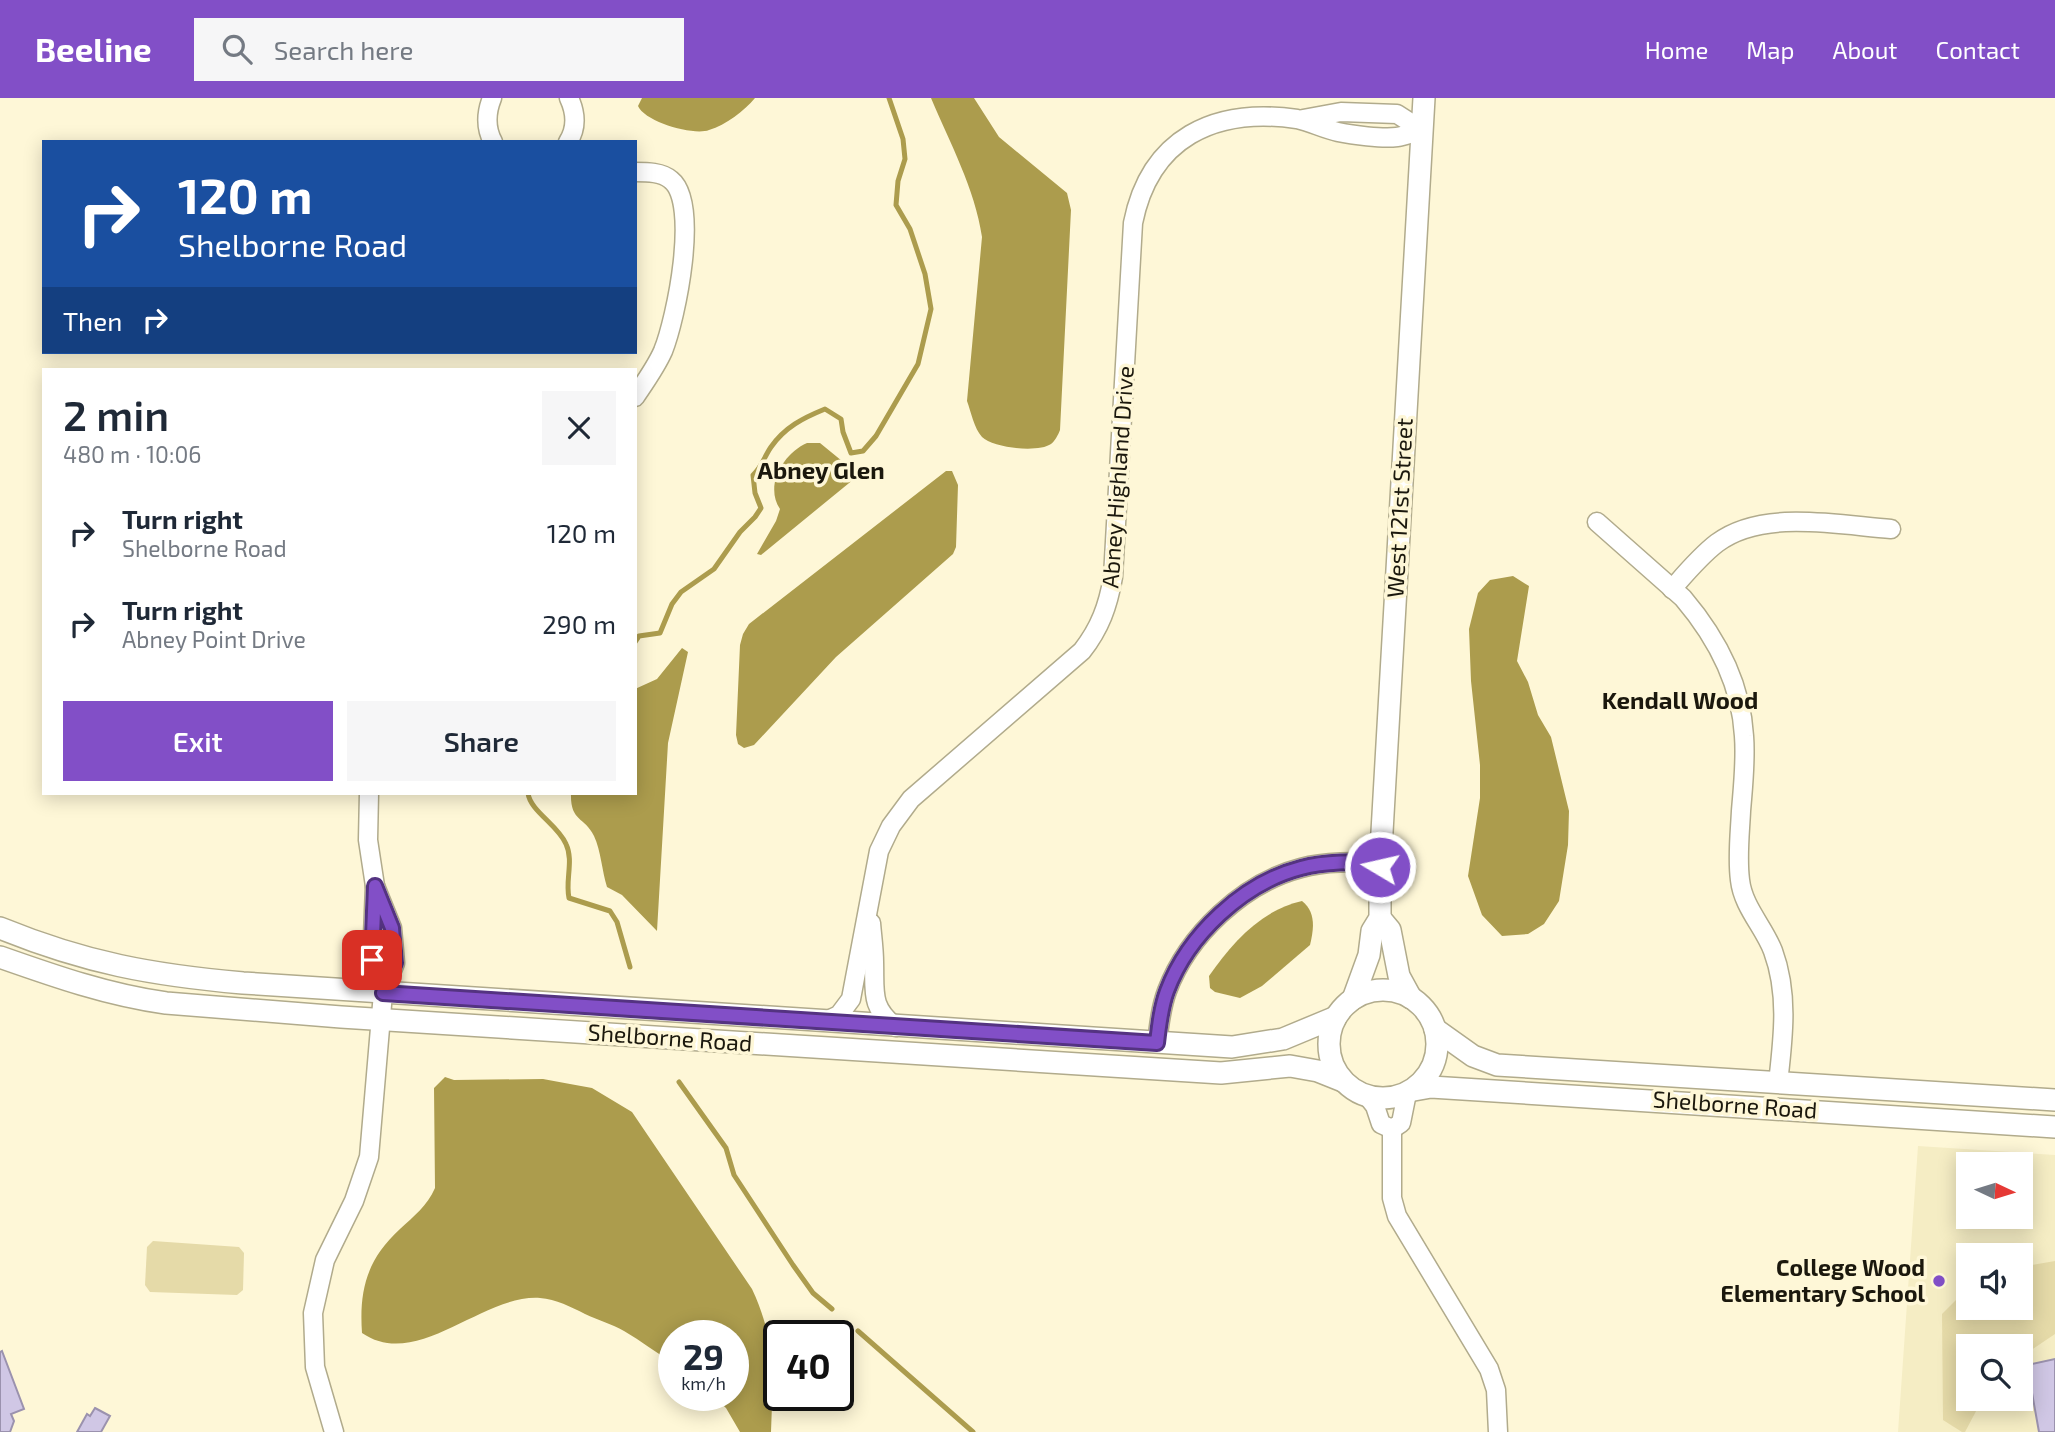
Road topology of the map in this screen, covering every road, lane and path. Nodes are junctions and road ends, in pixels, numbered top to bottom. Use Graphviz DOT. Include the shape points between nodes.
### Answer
graph roads {
  1 [pos="492,98"];
  2 [pos="569,98"];
  3 [pos="1424,98"];
  4 [pos="1422,130"];
  5 [pos="492,140"];
  6 [pos="569,140"];
  7 [pos="637,172"];
  8 [pos="637,394"];
  9 [pos="1597,522"];
  10 [pos="1891,528"];
  11 [pos="1672,589"];
  12 [pos="369,795"];
  13 [pos="1380,863"];
  14 [pos="869,898"];
  15 [pos="1380,918"];
  16 [pos="0,928"];
  17 [pos="0,957"];
  18 [pos="1411,998"];
  19 [pos="1353,999"];
  20 [pos="382,1007"];
  21 [pos="1336,1017"];
  22 [pos="826,1021"];
  23 [pos="897,1027"];
  24 [pos="1435,1029"];
  25 [pos="1157,1043"];
  26 [pos="1343,1081"];
  27 [pos="1778,1083"];
  28 [pos="1410,1091"];
  29 [pos="1368,1097"];
  30 [pos="2055,1100"];
  31 [pos="2055,1127"];
  32 [pos="1392,1129"];
  33 [pos="334,1432"];
  34 [pos="1498,1432"];
  1 -- 5 [label="street" via="487,124"];
  2 -- 6 [label="street" via="575,122"];
  3 -- 4 [label="street, West 121st Street"];
  4 -- 13 [label="street, West 121st Street"];
  4 -- 14 [label="street, Abney Highland Drive" via="1395,137 1339,132 1299,120 1250,117 1213,124 1171,146 1160,159 1142,189 1133,223 1109,604 1082,651 911,799 879,851"];
  7 -- 8 [label="street" via="671,179 686,212 673,319 663,352"];
  9 -- 11 [label="street"];
  10 -- 11 [label="street" via="1790,521 1747,528 1718,542"];
  11 -- 27 [label="street" via="1717,647 1731,673 1739,703 1745,737 1740,881 1780,975 1783,1025"];
  12 -- 20 [label="street" via="375,886 372,960"];
  13 -- 15 [label="street, West 121st Street"];
  13 -- 25 [label="street" via="1299,868 1257,887 1225,910 1176,970 1163,1003"];
  14 -- 22 [label="street, Abney Highland Drive" via="850,999 839,1015"];
  14 -- 23 [label="street, Abney Highland Drive" via="873,993 883,1017"];
  15 -- 18 [label="street, West 121st Street" via="1390,930 1399,976"];
  15 -- 19 [label="street, West 121st Street" via="1371,931 1369,955"];
  16 -- 20 [label="street, Shelborne Road" via="82,958 148,973 243,983"];
  17 -- 20 [label="street, Shelborne Road" via="143,1000"];
  18 -- 19 [label="street" via="1386,990"];
  18 -- 24 [label="street"];
  19 -- 21 [label="street"];
  20 -- 22 [label="street, Shelborne Road"];
  20 -- 26 [label="street, Shelborne Road" via="1221,1073 1290,1066"];
  20 -- 33 [label="street" via="369,1157 325,1260 313,1313 315,1367"];
  21 -- 25 [label="street, Shelborne Road" via="1252,1046"];
  21 -- 26 [label="street" via="1329,1047"];
  22 -- 23 [label="street, Shelborne Road"];
  23 -- 25 [label="street, Shelborne Road"];
  24 -- 27 [label="street, Shelborne Road" via="1473,1056 1497,1065"];
  24 -- 28 [label="street" via="1435,1059 1428,1075"];
  26 -- 29 [label="street"];
  27 -- 30 [label="street, Shelborne Road"];
  28 -- 29 [label="street" via="1383,1099"];
  28 -- 31 [label="street, Shelborne Road" via="1431,1087"];
  28 -- 32 [label="street" via="1401,1123"];
  29 -- 32 [label="street" via="1381,1124"];
  32 -- 34 [label="street" via="1392,1198 1397,1216 1489,1369 1496,1390"];
}
